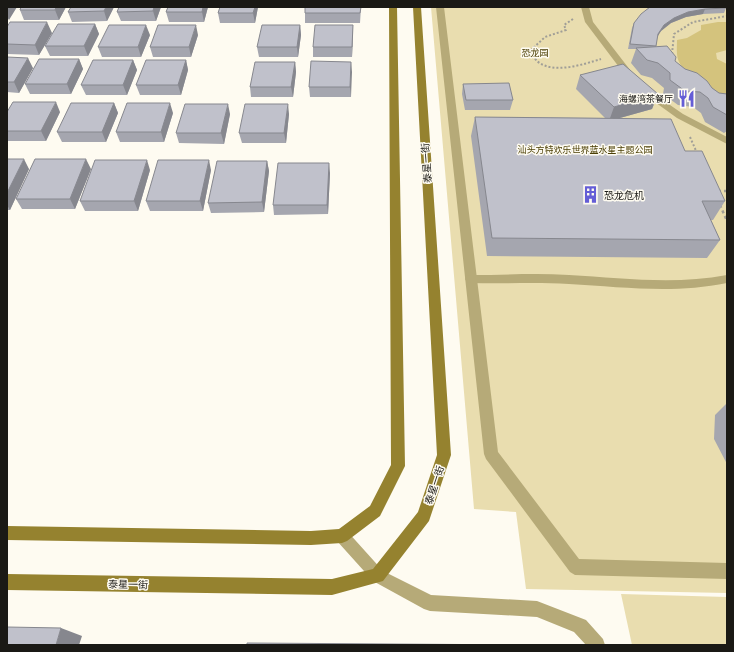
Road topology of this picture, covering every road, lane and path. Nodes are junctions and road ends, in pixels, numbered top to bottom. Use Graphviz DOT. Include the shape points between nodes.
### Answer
graph roads {
  1 [pos="393,7"];
  2 [pos="417,7"];
  3 [pos="440,7"];
  4 [pos="586,11"];
  5 [pos="727,16"];
  6 [pos="617,58"];
  7 [pos="673,58"];
  8 [pos="680,116"];
  9 [pos="727,141"];
  10 [pos="699,157"];
  11 [pos="714,191"];
  12 [pos="727,191"];
  13 [pos="719,203"];
  14 [pos="727,221"];
  15 [pos="471,279"];
  16 [pos="727,279"];
  17 [pos="7,533"];
  18 [pos="342,536"];
  19 [pos="727,571"];
  20 [pos="378,576"];
  21 [pos="7,582"];
  22 [pos="597,645"];
  1 -- 18 [label="street" via="398,466 375,511"];
  2 -- 20 [label="street, 泰星一街" via="444,455 424,516"];
  3 -- 15 [label="street"];
  4 -- 6 [label="street" via="589,22"];
  4 -- 6 [label="path" via="564,25 566,30 545,37 530,50 538,62 554,67 570,68 596,60"];
  5 -- 7 [label="path" via="693,22 674,34 671,53"];
  6 -- 8 [label="street" via="643,90"];
  8 -- 9 [label="street"];
  8 -- 10 [label="path"];
  11 -- 12 [label="path"];
  13 -- 14 [label="path"];
  15 -- 16 [label="street" via="580,280 666,286"];
  15 -- 19 [label="street" via="491,454 575,567"];
  17 -- 18 [label="street" via="311,538"];
  18 -- 20 [label="street"];
  20 -- 21 [label="street, 泰星一街" via="332,587"];
  20 -- 22 [label="street" via="430,603 537,609 580,626"];
}
